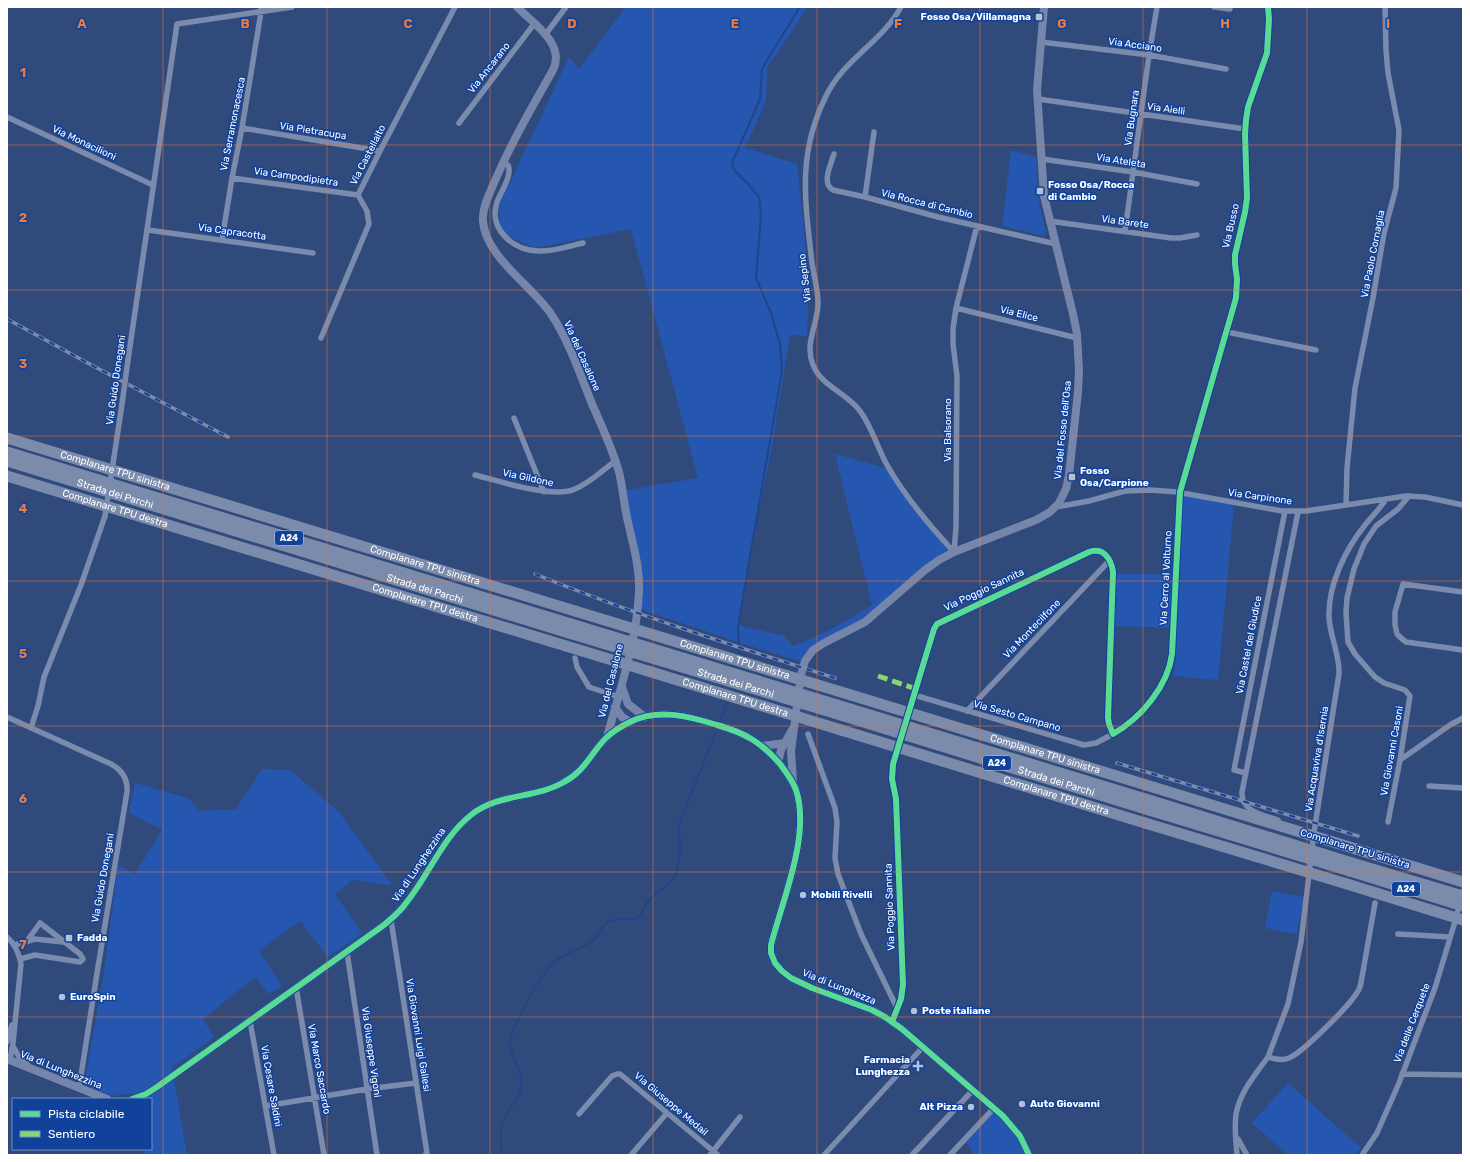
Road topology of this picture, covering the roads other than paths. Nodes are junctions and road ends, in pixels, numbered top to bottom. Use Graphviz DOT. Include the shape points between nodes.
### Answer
graph roads {
  1 [pos="292,7"];
  2 [pos="455,7"];
  3 [pos="517,7"];
  4 [pos="566,7"];
  5 [pos="901,7"];
  6 [pos="1044,7"];
  7 [pos="1157,7"];
  8 [pos="1214,7"];
  9 [pos="1268,7"];
  10 [pos="1385,7"];
  11 [pos="261,9"];
  12 [pos="1230,9"];
  13 [pos="534,24"];
  14 [pos="545,35"];
  15 [pos="1041,42"];
  16 [pos="1149,55"];
  17 [pos="1226,69"];
  18 [pos="1038,99"];
  19 [pos="1141,114"];
  20 [pos="7,117"];
  21 [pos="458,123"];
  22 [pos="242,128"];
  23 [pos="1245,130"];
  24 [pos="874,132"];
  25 [pos="380,151"];
  26 [pos="834,154"];
  27 [pos="1042,159"];
  28 [pos="503,162"];
  29 [pos="1133,172"];
  30 [pos="232,178"];
  31 [pos="1197,184"];
  32 [pos="153,185"];
  33 [pos="358,195"];
  34 [pos="865,197"];
  35 [pos="1049,221"];
  36 [pos="978,226"];
  37 [pos="148,230"];
  38 [pos="1125,231"];
  39 [pos="1197,235"];
  40 [pos="222,240"];
  41 [pos="583,244"];
  42 [pos="1056,244"];
  43 [pos="313,253"];
  44 [pos="956,308"];
  45 [pos="1226,332"];
  46 [pos="321,338"];
  47 [pos="1077,338"];
  48 [pos="1316,350"];
  49 [pos="514,418"];
  50 [pos="7,438"];
  51 [pos="7,452"];
  52 [pos="615,460"];
  53 [pos="7,462"];
  54 [pos="475,475"];
  55 [pos="7,476"];
  56 [pos="544,492"];
  57 [pos="1180,492"];
  58 [pos="1409,496"];
  59 [pos="1386,499"];
  60 [pos="1346,504"];
  61 [pos="1463,505"];
  62 [pos="1056,507"];
  63 [pos="1285,511"];
  64 [pos="1298,512"];
  65 [pos="954,552"];
  66 [pos="1110,560"];
  67 [pos="1463,592"];
  68 [pos="570,628"];
  69 [pos="1463,650"];
  70 [pos="575,658"];
  71 [pos="622,688"];
  72 [pos="914,695"];
  73 [pos="619,697"];
  74 [pos="628,704"];
  75 [pos="615,707"];
  76 [pos="967,711"];
  77 [pos="7,717"];
  78 [pos="646,717"];
  79 [pos="1463,718"];
  80 [pos="630,722"];
  81 [pos="31,728"];
  82 [pos="793,728"];
  83 [pos="808,734"];
  84 [pos="1113,734"];
  85 [pos="607,737"];
  86 [pos="785,743"];
  87 [pos="762,746"];
  88 [pos="792,751"];
  89 [pos="1400,760"];
  90 [pos="778,762"];
  91 [pos="1246,773"];
  92 [pos="793,783"];
  93 [pos="1429,786"];
  94 [pos="1463,788"];
  95 [pos="1388,822"];
  96 [pos="1314,832"];
  97 [pos="1351,867"];
  98 [pos="1463,882"];
  99 [pos="1463,891"];
  100 [pos="1463,896"];
  101 [pos="1375,903"];
  102 [pos="1463,906"];
  103 [pos="390,920"];
  104 [pos="1458,922"];
  105 [pos="1398,934"];
  106 [pos="7,936"];
  107 [pos="1450,937"];
  108 [pos="26,941"];
  109 [pos="66,942"];
  110 [pos="15,945"];
  111 [pos="347,952"];
  112 [pos="20,959"];
  113 [pos="296,987"];
  114 [pos="897,1008"];
  115 [pos="15,1017"];
  116 [pos="250,1021"];
  117 [pos="892,1022"];
  118 [pos="8,1036"];
  119 [pos="10,1043"];
  120 [pos="923,1047"];
  121 [pos="1268,1057"];
  122 [pos="8,1059"];
  123 [pos="37,1071"];
  124 [pos="1402,1074"];
  125 [pos="1463,1075"];
  126 [pos="416,1083"];
  127 [pos="79,1088"];
  128 [pos="367,1089"];
  129 [pos="973,1090"];
  130 [pos="315,1097"];
  131 [pos="105,1098"];
  132 [pos="135,1098"];
  133 [pos="266,1106"];
  134 [pos="994,1108"];
  135 [pos="667,1113"];
  136 [pos="579,1114"];
  137 [pos="740,1117"];
  138 [pos="1236,1135"];
  139 [pos="426,1154"];
  140 [pos="714,1154"];
  141 [pos="274,1155"];
  142 [pos="324,1155"];
  143 [pos="377,1155"];
  144 [pos="631,1155"];
  145 [pos="824,1155"];
  146 [pos="912,1155"];
  147 [pos="950,1155"];
  148 [pos="1029,1155"];
  149 [pos="1237,1155"];
  150 [pos="1247,1155"];
  151 [pos="1362,1155"];
  1 -- 11 [label="street"];
  2 -- 25 [label="street, Via Castellalto"];
  3 -- 13 [label="street, Via del Casalone"];
  4 -- 14 [label="street"];
  5 -- 65 [label="street, Via Sepino" via="887,27 831,86 810,140 805,191 818,305 809,350 816,371 832,388 858,408 896,480 921,515"];
  6 -- 15 [label="street, Via del Fosso dell'Osa"];
  7 -- 16 [label="street, Via Bugnara"];
  8 -- 12 [label="street"];
  9 -- 23 [label="street, Via Busso" via="1267,53 1248,106"];
  10 -- 60 [label="street, Via Paolo Cornaglia" via="1388,73 1399,130 1396,188 1384,233 1355,388"];
  11 -- 22 [label="street, Via Serramonacesca"];
  11 -- 32 [label="street, Via Guido Donegani" via="177,24"];
  13 -- 14 [label="street, Via del Casalone"];
  13 -- 21 [label="street, Via Ancarano"];
  14 -- 28 [label="street, Via del Casalone" via="557,53 556,62"];
  15 -- 16 [label="street, Via Acciano"];
  15 -- 18 [label="street, Via del Fosso dell'Osa"];
  16 -- 17 [label="street, Via Acciano"];
  16 -- 19 [label="street, Via Bugnara"];
  18 -- 19 [label="street, Via Aielli"];
  18 -- 27 [label="street, Via del Fosso dell'Osa"];
  19 -- 23 [label="street, Via Aielli"];
  19 -- 29 [label="street, Via Bugnara"];
  20 -- 32 [label="street, Via Monacilioni"];
  22 -- 25 [label="street, Via Pietracupa"];
  22 -- 30 [label="street, Via Serramonacesca"];
  23 -- 45 [label="street, Via Busso" via="1247,201 1237,244 1236,293"];
  24 -- 34 [label="street"];
  25 -- 33 [label="street, Via Castellalto"];
  26 -- 34 [label="street, Via Rocca di Cambio" via="828,174 829,189"];
  27 -- 29 [label="street, Via Ateleta"];
  27 -- 35 [label="street, Via del Fosso dell'Osa" via="1044,202"];
  28 -- 41 [label="street" via="510,170 496,203 495,213 497,226 503,236 535,251"];
  28 -- 52 [label="street, Via del Casalone" via="483,210 486,236 497,254 542,302 558,325"];
  29 -- 31 [label="street, Via Ateleta"];
  29 -- 38 [label="street, Via Bugnara"];
  30 -- 33 [label="street, Via Campodipietra"];
  30 -- 40 [label="street, Via Serramonacesca"];
  32 -- 37 [label="street, Via Guido Donegani"];
  33 -- 46 [label="street, Via Castellalto" via="367,211 369,224"];
  34 -- 36 [label="street, Via Rocca di Cambio"];
  35 -- 38 [label="street, Via Barete"];
  35 -- 42 [label="street, Via del Fosso dell'Osa"];
  36 -- 42 [label="street, Via Rocca di Cambio"];
  36 -- 44 [label="street, Via Balsorano"];
  37 -- 40 [label="street, Via Capracotta"];
  37 -- 81 [label="street, Via Guido Donegani, bridge" via="105,516 81,585 44,677"];
  38 -- 39 [label="street, Via Barete" via="1173,238"];
  40 -- 43 [label="street, Via Capracotta"];
  42 -- 47 [label="street, Via del Fosso dell'Osa"];
  44 -- 47 [label="street, Via Elice"];
  44 -- 65 [label="street, Via Balsorano" via="953,338 958,376"];
  45 -- 48 [label="street"];
  45 -- 57 [label="street, Via Busso"];
  47 -- 62 [label="street, Via del Fosso dell'Osa" via="1079,382 1069,475 1065,493"];
  49 -- 56 [label="street"];
  50 -- 98 [label="highway, Complanare TPU sinistra, bridge"];
  51 -- 68 [label="highway, Strada dei Parchi / A24"];
  52 -- 56 [label="street, Via Gildone" via="574,490"];
  52 -- 71 [label="street, Via del Casalone" via="636,557 639,583 635,623"];
  53 -- 68 [label="highway, Strada dei Parchi / A24"];
  54 -- 56 [label="street, Via Gildone"];
  55 -- 104 [label="highway, Complanare TPU destra, bridge" via="1347,884"];
  57 -- 62 [label="street, Via Carpinone" via="1129,491"];
  57 -- 63 [label="street, Via Carpinone"];
  57 -- 84 [label="street, Via Cerro al Volturno" via="1170,665 1154,696 1131,722"];
  58 -- 59 [label="street, Via Carpinone"];
  58 -- 61 [label="street, Via Carpinone"];
  58 -- 89 [label="street, Via Giovanni Casoni" via="1398,509 1376,526 1364,544 1357,560 1346,605 1348,639 1353,651 1375,677 1405,690 1410,696"];
  59 -- 60 [label="street, Via Carpinone"];
  59 -- 96 [label="street, Via Acquaviva d'Isernia" via="1350,546 1337,574 1331,598 1330,626 1339,672"];
  60 -- 64 [label="street, Via Carpinone"];
  62 -- 65 [label="street, Via del Fosso dell'Osa" via="1036,520"];
  63 -- 64 [label="street, Via Carpinone"];
  63 -- 91 [label="street, Via Castel del Giudice" via="1234,770"];
  64 -- 91 [label="street"];
  65 -- 82 [label="street, Via del Fosso dell'Osa" via="925,570 865,622 813,650 805,661 802,672"];
  66 -- 72 [label="street, Via Poggio Sannita" via="1102,552 1091,552 939,622 934,629"];
  66 -- 76 [label="street, Via Montecilfone"];
  66 -- 84 [label="street" via="1113,579 1108,720"];
  67 -- 69 [label="street" via="1403,584 1395,625 1397,634 1406,642"];
  68 -- 97 [label="highway, Strada dei Parchi / A24, bridge"];
  70 -- 73 [label="street" via="577,667 589,687"];
  71 -- 73 [label="street, Via del Casalone"];
  71 -- 74 [label="street"];
  72 -- 76 [label="street, Via Sesto Campano"];
  72 -- 114 [label="street, Via Poggio Sannita, bridge" via="892,773 896,799 903,986"];
  73 -- 75 [label="street, Via del Casalone"];
  74 -- 78 [label="street"];
  74 -- 80 [label="street"];
  75 -- 80 [label="street" via="622,717"];
  75 -- 85 [label="street, Via del Casalone"];
  76 -- 84 [label="street, Via Sesto Campano" via="1084,745 1096,743"];
  77 -- 81 [label="street, Via Guido Donegani"];
  78 -- 80 [label="street, Via di Lunghezzina"];
  78 -- 87 [label="street, Via di Lunghezzina" via="670,715 695,718 737,731"];
  79 -- 89 [label="street"];
  80 -- 85 [label="street, Via di Lunghezzina"];
  81 -- 127 [label="street, Via Guido Donegani" via="113,765 122,772 126,781 127,792"];
  82 -- 86 [label="street"];
  82 -- 88 [label="street, Via del Fosso dell'Osa"];
  83 -- 114 [label="street" via="835,808 835,858 838,874 861,934"];
  85 -- 103 [label="street, Via di Lunghezzina" via="580,771 563,783 546,790 495,801 472,814 448,838 408,901"];
  86 -- 87 [label="street"];
  86 -- 90 [label="street"];
  87 -- 90 [label="street, Via di Lunghezzina"];
  88 -- 90 [label="street"];
  88 -- 92 [label="street, Via del Fosso dell'Osa"];
  89 -- 95 [label="street, Via Giovanni Casoni"];
  90 -- 92 [label="street, Via di Lunghezzina"];
  91 -- 96 [label="street" via="1242,798 1248,808"];
  92 -- 117 [label="street, Via di Lunghezza" via="799,804 798,837 789,883 771,945 772,959 791,978 867,1008"];
  93 -- 94 [label="street"];
  96 -- 121 [label="street, Via Acquaviva d'Isernia" via="1301,942 1288,1004"];
  97 -- 100 [label="highway, Strada dei Parchi / A24"];
  97 -- 102 [label="highway, Strada dei Parchi / A24"];
  99 -- 104 [label="street, Via delle Cerquete, bridge"];
  101 -- 121 [label="street" via="1361,983 1355,996 1318,1035 1292,1057"];
  103 -- 111 [label="street, Via di Lunghezzina"];
  103 -- 126 [label="street, Via Giovanni Luigi Gallesi"];
  104 -- 107 [label="street, Via delle Cerquete"];
  105 -- 107 [label="street"];
  106 -- 110 [label="street"];
  107 -- 124 [label="street, Via delle Cerquete" via="1436,988"];
  108 -- 109 [label="street" via="35,939"];
  108 -- 109 [label="street" via="40,923"];
  108 -- 110 [label="street"];
  109 -- 112 [label="street" via="80,954 83,959 80,962 35,955"];
  110 -- 112 [label="street"];
  111 -- 113 [label="street, Via di Lunghezzina"];
  111 -- 128 [label="street, Via Giuseppe Vigoni"];
  112 -- 115 [label="street"];
  113 -- 116 [label="street, Via di Lunghezzina"];
  113 -- 130 [label="street, Via Marco Saccardo"];
  114 -- 117 [label="street, Via Poggio Sannita"];
  115 -- 118 [label="street"];
  115 -- 119 [label="street"];
  116 -- 132 [label="street, Via di Lunghezzina" via="157,1087"];
  116 -- 133 [label="street, Via Cesare Saldini"];
  117 -- 120 [label="street, Via di Lunghezza"];
  118 -- 119 [label="street"];
  119 -- 122 [label="street"];
  119 -- 123 [label="street" via="19,1058"];
  120 -- 129 [label="street, Via di Lunghezza"];
  120 -- 145 [label="street"];
  121 -- 138 [label="street" via="1241,1096 1236,1113"];
  122 -- 123 [label="street, Via di Lunghezzina"];
  123 -- 127 [label="street, Via di Lunghezzina"];
  124 -- 125 [label="street"];
  124 -- 151 [label="street, Via delle Cerquete" via="1377,1133"];
  126 -- 128 [label="street"];
  126 -- 139 [label="street, Via Giovanni Luigi Gallesi"];
  127 -- 131 [label="street, Via di Lunghezzina"];
  128 -- 130 [label="street"];
  128 -- 143 [label="street, Via Giuseppe Vigoni"];
  129 -- 134 [label="street, Via di Lunghezza"];
  129 -- 146 [label="street"];
  130 -- 133 [label="street"];
  130 -- 142 [label="street, Via Marco Saccardo"];
  133 -- 141 [label="street, Via Cesare Saldini"];
  134 -- 147 [label="street"];
  134 -- 148 [label="street, Via di Lunghezza" via="1024,1142"];
  135 -- 136 [label="street, Via Giuseppe Medail" via="618,1074 612,1077"];
  135 -- 140 [label="street, Via Giuseppe Medail"];
  135 -- 144 [label="street"];
  137 -- 140 [label="street"];
  138 -- 149 [label="street"];
  138 -- 150 [label="street"];
}
